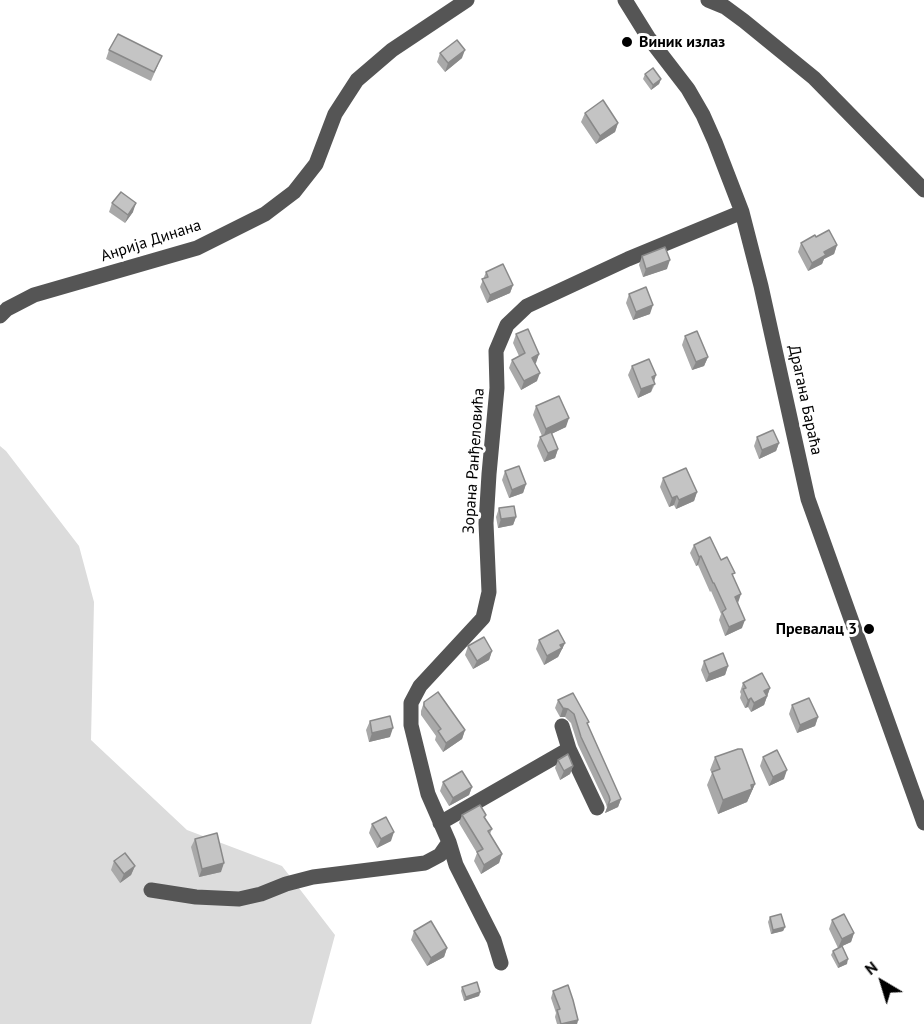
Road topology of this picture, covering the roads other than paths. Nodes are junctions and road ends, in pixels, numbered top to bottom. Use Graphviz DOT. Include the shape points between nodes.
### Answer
graph roads {
  1 [pos="467,0"];
  2 [pos="625,0"];
  3 [pos="708,0"];
  4 [pos="924,190"];
  5 [pos="742,212"];
  6 [pos="0,316"];
  7 [pos="562,726"];
  8 [pos="569,749"];
  9 [pos="597,808"];
  10 [pos="440,822"];
  11 [pos="924,823"];
  12 [pos="448,842"];
  13 [pos="151,890"];
  14 [pos="501,963"];
  1 -- 6 [label="street, Анрија Динана" via="392,50 357,80 335,114 316,164 294,192 265,214 197,248 34,295"];
  2 -- 5 [label="street, Драгана Бараћа" via="703,115"];
  3 -- 4 [label="street" via="725,7 814,78"];
  5 -- 10 [label="street, Зорана Ранђеловића" via="527,306 507,325 496,351 497,388 486,524 489,592 483,618 420,686 411,703 411,725 428,794"];
  5 -- 11 [label="street, Драгана Бараћа" via="808,499"];
  7 -- 8 [label="street"];
  8 -- 9 [label="street"];
  8 -- 10 [label="street"];
  10 -- 12 [label="street, Зорана Ранђеловића"];
  12 -- 13 [label="street" via="440,855 425,863 313,877 239,899"];
  12 -- 14 [label="street, Зорана Ранђеловића"];
}
